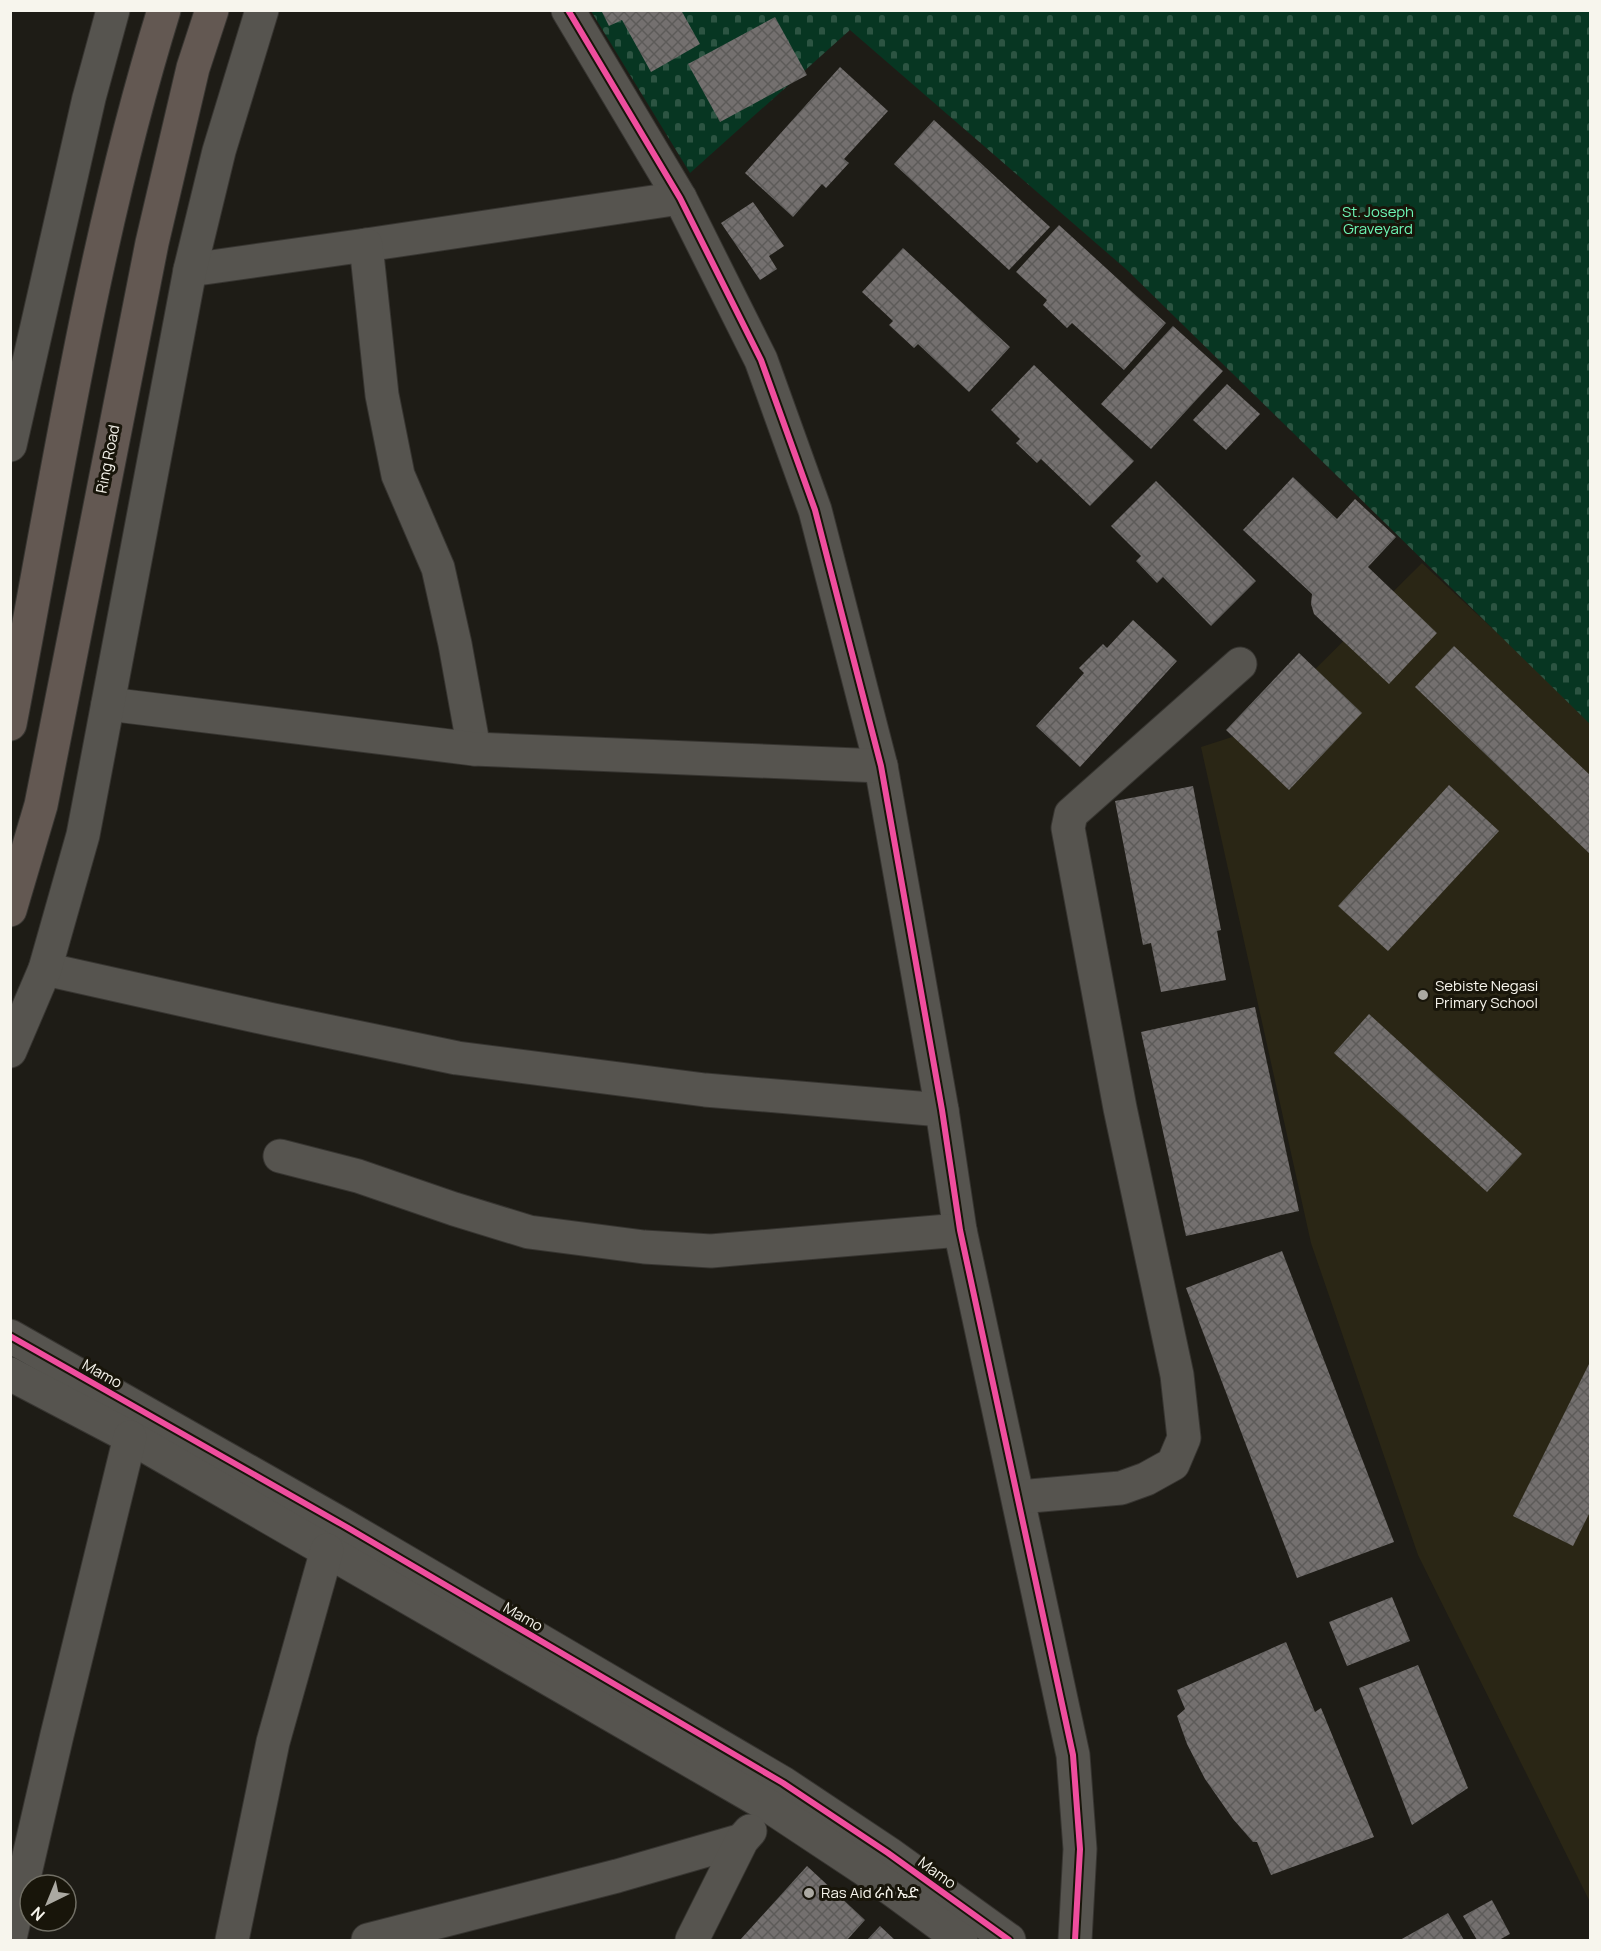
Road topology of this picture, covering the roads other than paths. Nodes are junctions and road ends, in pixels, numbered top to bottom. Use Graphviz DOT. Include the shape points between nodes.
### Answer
graph roads {
  1 [pos="114,10"];
  2 [pos="164,10"];
  3 [pos="212,10"];
  4 [pos="262,10"];
  5 [pos="567,10"];
  6 [pos="680,198"];
  7 [pos="366,245"];
  8 [pos="190,270"];
  9 [pos="18,377"];
  10 [pos="10,445"];
  11 [pos="1240,664"];
  12 [pos="108,704"];
  13 [pos="10,724"];
  14 [pos="474,749"];
  15 [pos="881,766"];
  16 [pos="10,910"];
  17 [pos="45,969"];
  18 [pos="10,1051"];
  19 [pos="942,1110"];
  20 [pos="280,1156"];
  21 [pos="960,1230"];
  22 [pos="10,1336"];
  23 [pos="10,1374"];
  24 [pos="130,1437"];
  25 [pos="1018,1497"];
  26 [pos="327,1550"];
  27 [pos="776,1795"];
  28 [pos="742,1840"];
  29 [pos="10,1938"];
  30 [pos="232,1941"];
  31 [pos="368,1941"];
  32 [pos="692,1941"];
  33 [pos="961,1941"];
  34 [pos="1009,1941"];
  35 [pos="1075,1941"];
  1 -- 9 [label="street"];
  2 -- 13 [label="highway" via="109,214 72,388"];
  3 -- 16 [label="highway, Ring Road" via="193,68 152,243 41,805"];
  4 -- 8 [label="street" via="219,151"];
  5 -- 6 [label="street"];
  6 -- 7 [label="street"];
  6 -- 15 [label="street" via="761,360 807,489"];
  7 -- 8 [label="street"];
  7 -- 14 [label="street" via="382,395 398,475 438,568"];
  8 -- 12 [label="street"];
  9 -- 10 [label="street"];
  11 -- 25 [label="street" via="1071,814 1068,828 1120,1108 1177,1375 1184,1438 1173,1464 1121,1488"];
  12 -- 14 [label="street"];
  12 -- 17 [label="street" via="83,835"];
  14 -- 15 [label="street"];
  15 -- 19 [label="street"];
  17 -- 18 [label="street"];
  17 -- 19 [label="street" via="457,1058 705,1090"];
  19 -- 21 [label="street"];
  20 -- 21 [label="street" via="358,1176 529,1232 644,1247 711,1251"];
  21 -- 25 [label="street"];
  22 -- 27 [label="street, Mamo" via="343,1525"];
  23 -- 24 [label="street"];
  24 -- 26 [label="street"];
  24 -- 29 [label="street"];
  25 -- 35 [label="street" via="1073,1755 1080,1849"];
  26 -- 27 [label="street"];
  26 -- 30 [label="street" via="273,1742"];
  27 -- 28 [label="street"];
  27 -- 33 [label="street" via="864,1869"];
  27 -- 34 [label="street, Mamo" via="888,1853"];
  28 -- 31 [label="street"];
  28 -- 32 [label="street"];
}
